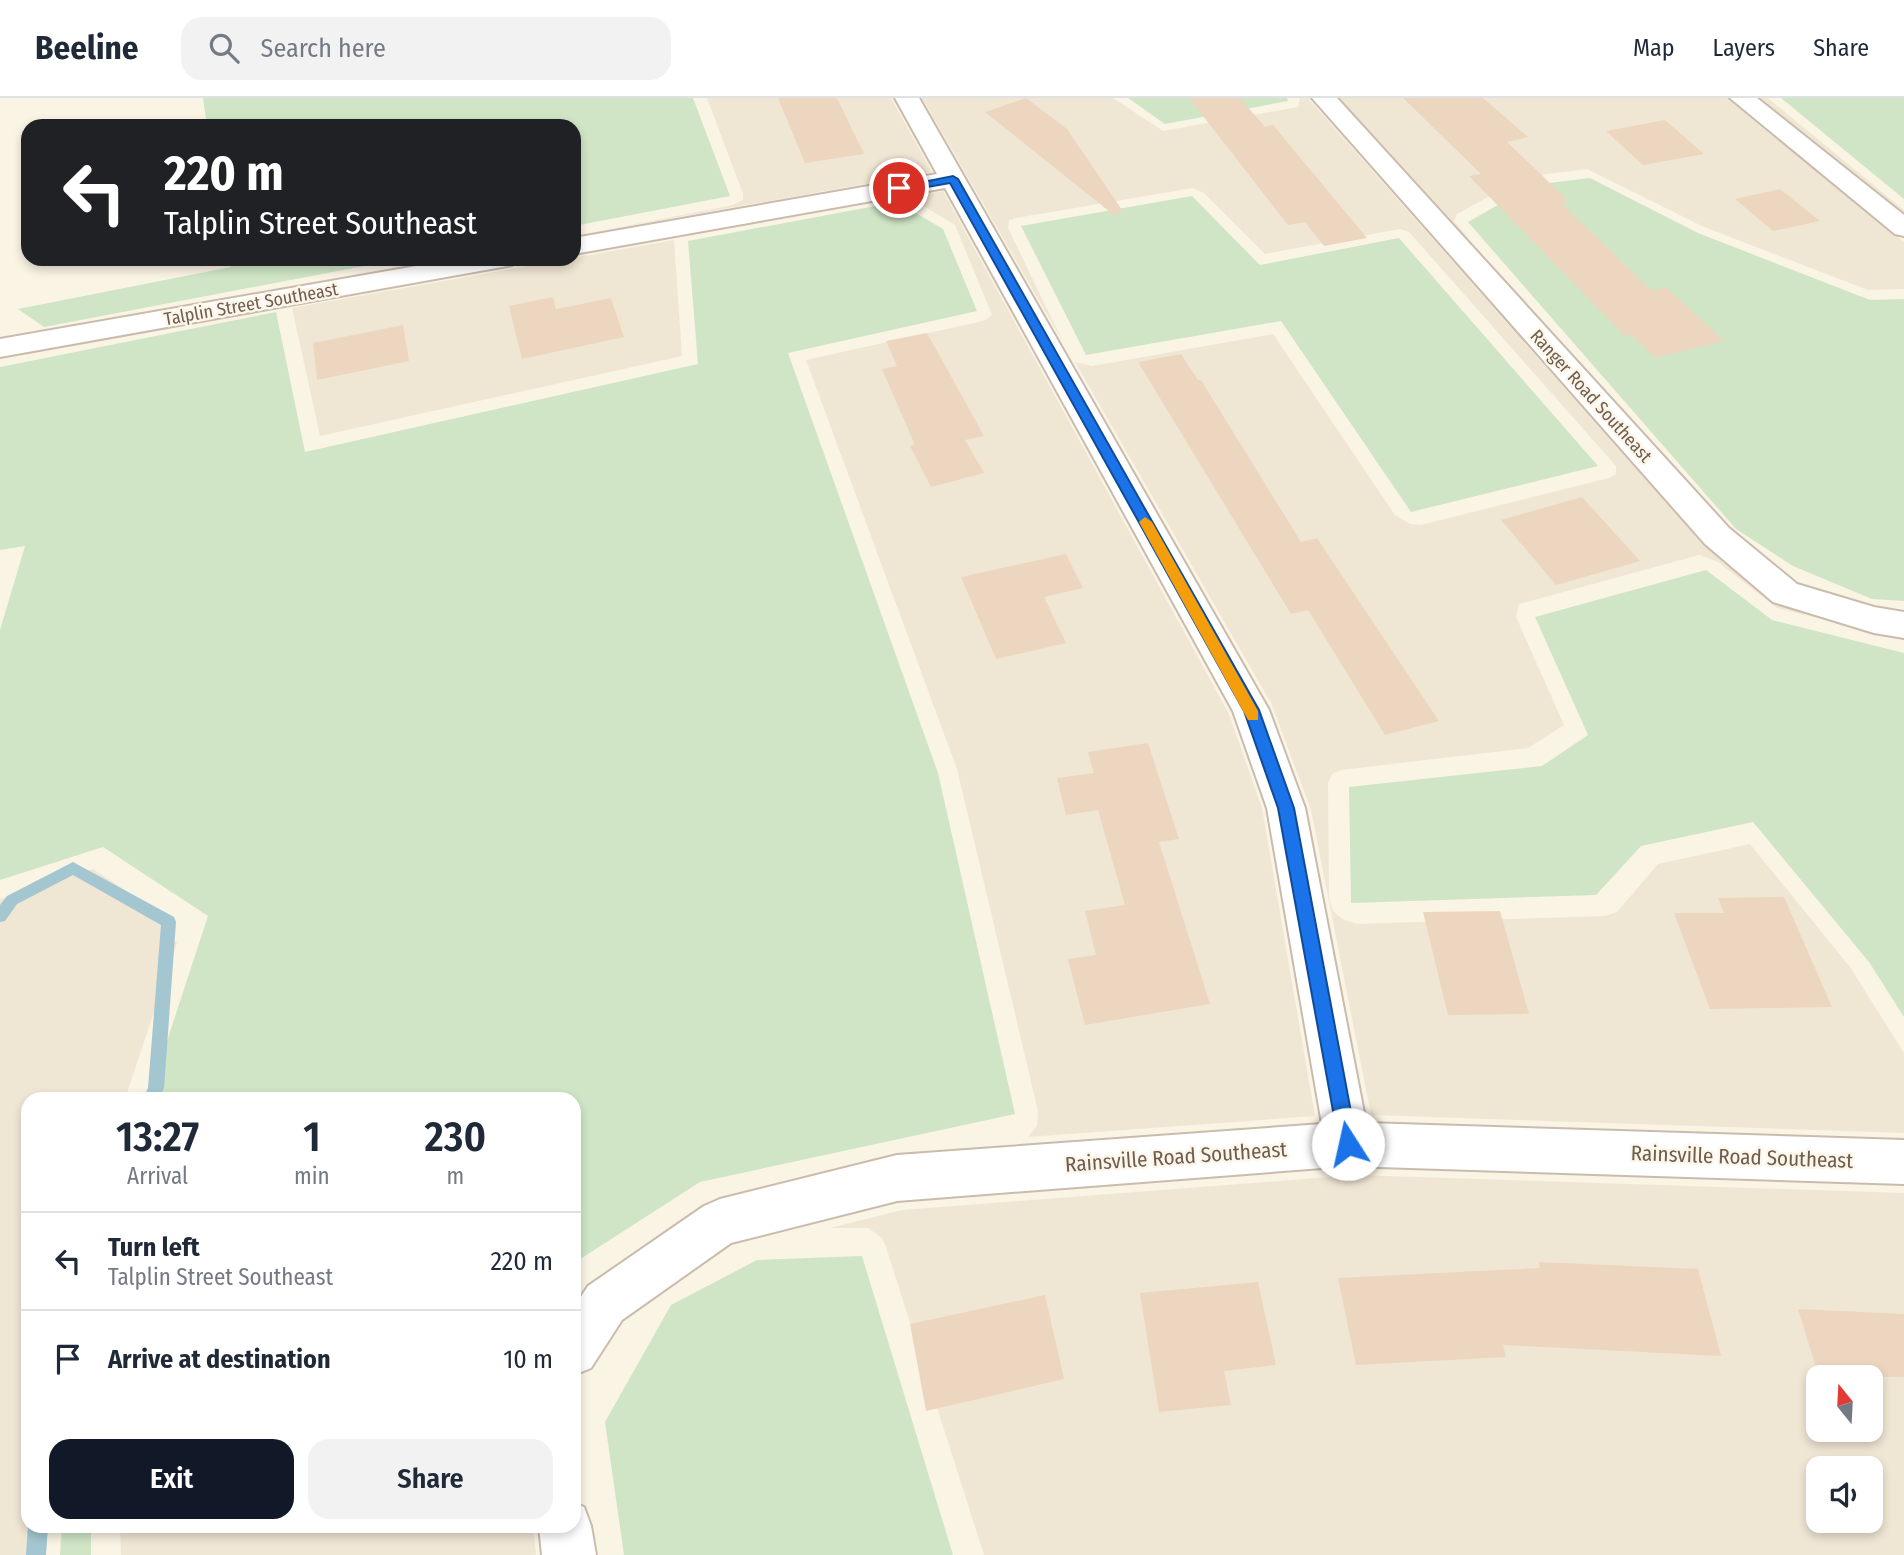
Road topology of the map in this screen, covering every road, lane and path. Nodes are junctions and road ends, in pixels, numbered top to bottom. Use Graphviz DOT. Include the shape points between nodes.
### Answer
graph roads {
  1 [pos="907,98"];
  2 [pos="1324,98"];
  3 [pos="1742,98"];
  4 [pos="953,179"];
  5 [pos="1904,228"];
  6 [pos="581,245"];
  7 [pos="463,266"];
  8 [pos="0,348"];
  9 [pos="1904,625"];
  10 [pos="1348,1144"];
  11 [pos="1904,1162"];
  12 [pos="581,1339"];
  13 [pos="566,1533"];
  14 [pos="569,1555"];
  1 -- 4 [label="street"];
  2 -- 9 [label="street, Ranger Road Southeast" via="1717,536 1785,593"];
  3 -- 5 [label="street"];
  4 -- 6 [label="street"];
  4 -- 10 [label="street" via="1251,710 1286,808"];
  7 -- 8 [label="street, Talplin Street Southeast"];
  10 -- 11 [label="street, Rainsville Road Southeast"];
  10 -- 12 [label="street, Rainsville Road Southeast" via="897,1178 720,1222 605,1303"];
  13 -- 14 [label="street"];
}
